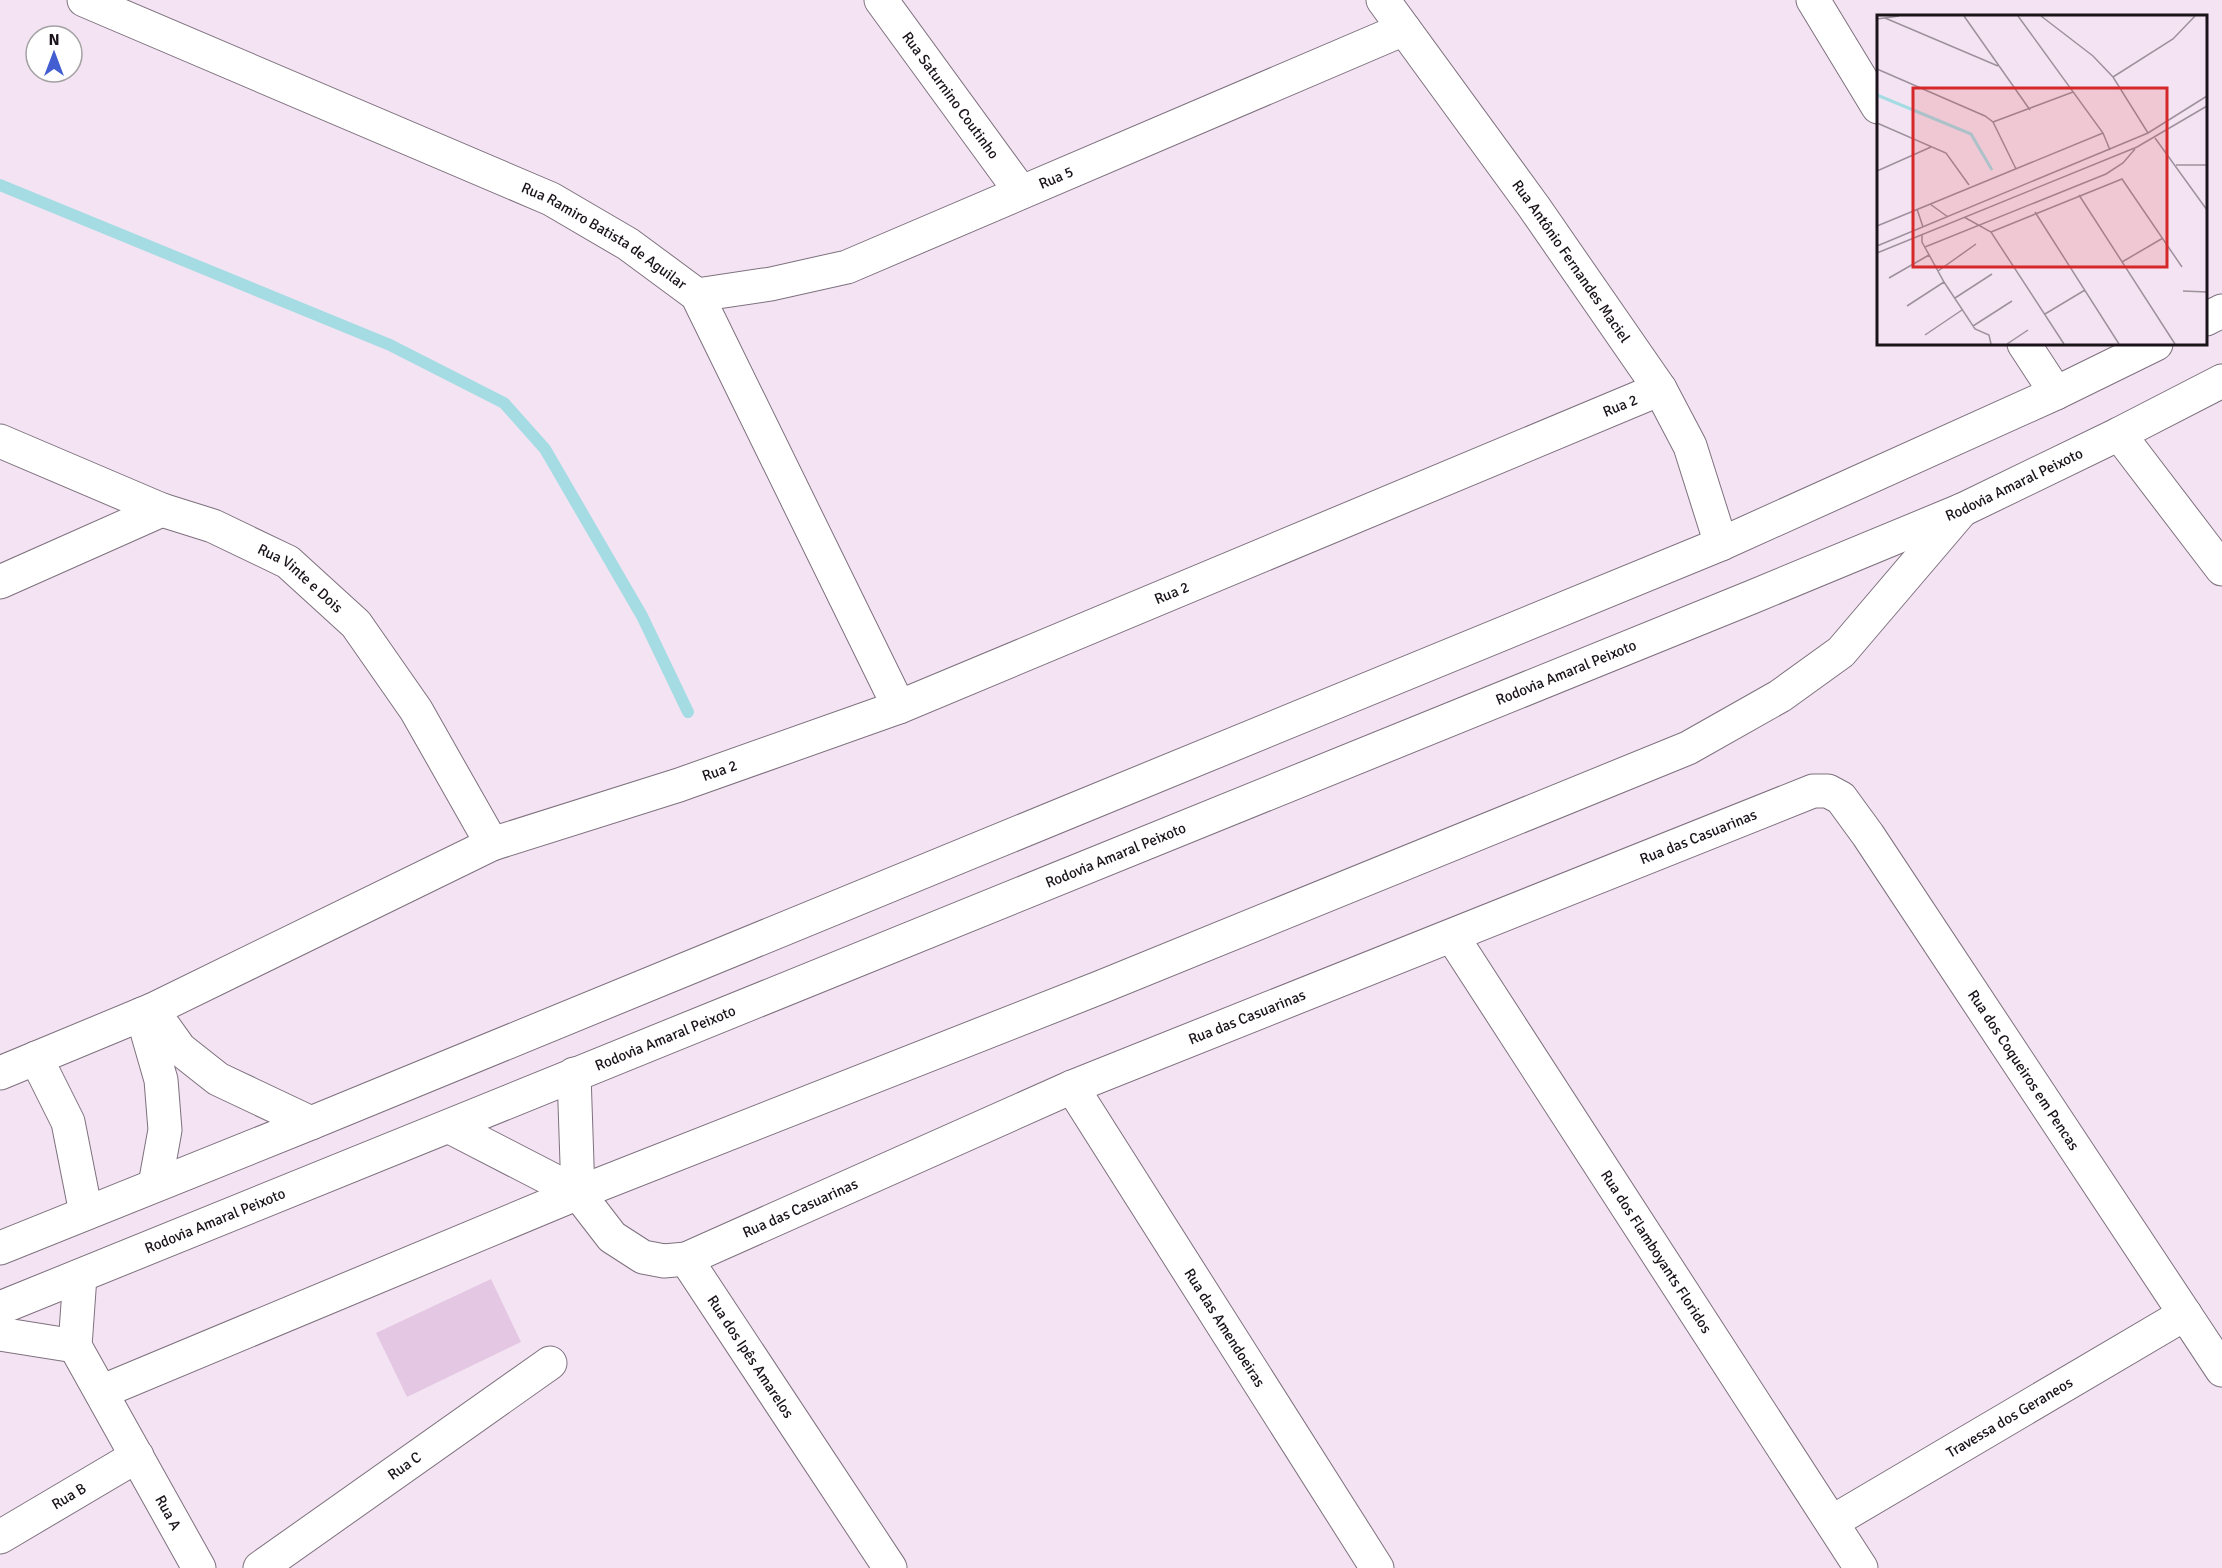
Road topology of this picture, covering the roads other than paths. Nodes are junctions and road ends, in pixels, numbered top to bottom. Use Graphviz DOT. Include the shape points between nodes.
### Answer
graph roads {
  1 [pos="84,0"];
  2 [pos="881,0"];
  3 [pos="1383,0"];
  4 [pos="1813,0"];
  5 [pos="1404,29"];
  6 [pos="1877,105"];
  7 [pos="1021,192"];
  8 [pos="697,295"];
  9 [pos="2222,311"];
  10 [pos="2207,318"];
  11 [pos="2025,345"];
  12 [pos="2155,345"];
  13 [pos="2222,381"];
  14 [pos="1660,389"];
  15 [pos="2056,393"];
  16 [pos="2119,434"];
  17 [pos="0,441"];
  18 [pos="162,510"];
  19 [pos="1962,510"];
  20 [pos="1721,544"];
  21 [pos="2222,569"];
  22 [pos="0,582"];
  23 [pos="899,707"];
  24 [pos="1813,791"];
  25 [pos="492,843"];
  26 [pos="1452,936"];
  27 [pos="147,1012"];
  28 [pos="36,1058"];
  29 [pos="0,1073"];
  30 [pos="574,1074"];
  31 [pos="1072,1087"];
  32 [pos="310,1123"];
  33 [pos="450,1127"];
  34 [pos="155,1185"];
  35 [pos="578,1193"];
  36 [pos="86,1213"];
  37 [pos="0,1248"];
  38 [pos="686,1259"];
  39 [pos="80,1276"];
  40 [pos="0,1308"];
  41 [pos="2185,1314"];
  42 [pos="0,1334"];
  43 [pos="75,1346"];
  44 [pos="550,1364"];
  45 [pos="2222,1370"];
  46 [pos="101,1392"];
  47 [pos="137,1456"];
  48 [pos="1832,1522"];
  49 [pos="0,1537"];
  50 [pos="199,1568"];
  51 [pos="260,1568"];
  52 [pos="890,1568"];
  53 [pos="1377,1568"];
  54 [pos="1861,1568"];
  1 -- 8 [label="main road, Rua Ramiro Batista de Aguilar" via="551,200 628,244"];
  2 -- 7 [label="main road, Rua Saturnino Coutinho"];
  3 -- 5 [label="main road, Rua Antônio Fernandes Maciel"];
  4 -- 6 [label="main road"];
  5 -- 7 [label="main road, Rua 5"];
  5 -- 14 [label="main road, Rua Antônio Fernandes Maciel"];
  7 -- 8 [label="main road, Rua 5" via="847,267"];
  8 -- 23 [label="main road, Rua Ramiro Batista de Aguilar"];
  9 -- 10 [label="main road"];
  11 -- 15 [label="main road"];
  12 -- 15 [label="main road"];
  13 -- 16 [label="main road, Rodovia Amaral Peixoto"];
  14 -- 20 [label="main road, Rua Antônio Fernandes Maciel" via="1690,446"];
  14 -- 23 [label="main road, Rua 2"];
  15 -- 20 [label="main road"];
  16 -- 19 [label="main road, Rodovia Amaral Peixoto"];
  16 -- 21 [label="main road"];
  17 -- 18 [label="main road, Rua Vinte e Dois"];
  18 -- 22 [label="main road"];
  18 -- 25 [label="main road, Rua Vinte e Dois" via="213,526 288,562 356,624 416,711"];
  19 -- 30 [label="main road, Rodovia Amaral Peixoto"];
  19 -- 35 [label="main road" via="1841,652 1780,696 1688,748 1101,987"];
  20 -- 32 [label="main road"];
  23 -- 25 [label="main road, Rua 2" via="679,785"];
  24 -- 26 [label="main road, Rua das Casuarinas"];
  24 -- 41 [label="main road, Rua dos Coqueiros em Pencas" via="1828,791 1841,798 1869,835"];
  25 -- 27 [label="main road, Rua 2"];
  26 -- 31 [label="main road, Rua das Casuarinas"];
  26 -- 48 [label="main road, Rua dos Flamboyants Floridos"];
  27 -- 28 [label="main road, Rua 2"];
  27 -- 32 [label="main road" via="180,1049 218,1079"];
  27 -- 34 [label="main road" via="161,1080 165,1130"];
  28 -- 29 [label="main road, Rua 2"];
  28 -- 36 [label="main road" via="68,1122"];
  30 -- 33 [label="main road, Rodovia Amaral Peixoto"];
  30 -- 35 [label="main road"];
  31 -- 38 [label="main road, Rua das Casuarinas"];
  31 -- 53 [label="main road, Rua das Amendoeiras"];
  32 -- 34 [label="main road"];
  33 -- 35 [label="main road"];
  33 -- 39 [label="main road, Rodovia Amaral Peixoto"];
  34 -- 36 [label="main road"];
  35 -- 38 [label="main road" via="612,1237 643,1257"];
  35 -- 46 [label="main road"];
  36 -- 37 [label="main road"];
  38 -- 52 [label="main road, Rua dos Ipês Amarelos"];
  39 -- 40 [label="main road, Rodovia Amaral Peixoto"];
  39 -- 43 [label="main road"];
  41 -- 45 [label="main road, Rua dos Coqueiros em Pencas"];
  41 -- 48 [label="main road, Travessa dos Geraneos"];
  42 -- 43 [label="main road"];
  43 -- 46 [label="main road, Rua A"];
  44 -- 51 [label="main road, Rua C"];
  46 -- 47 [label="main road, Rua A"];
  47 -- 49 [label="main road, Rua B"];
  47 -- 50 [label="main road, Rua A"];
  48 -- 54 [label="main road, Rua dos Flamboyants Floridos"];
}
